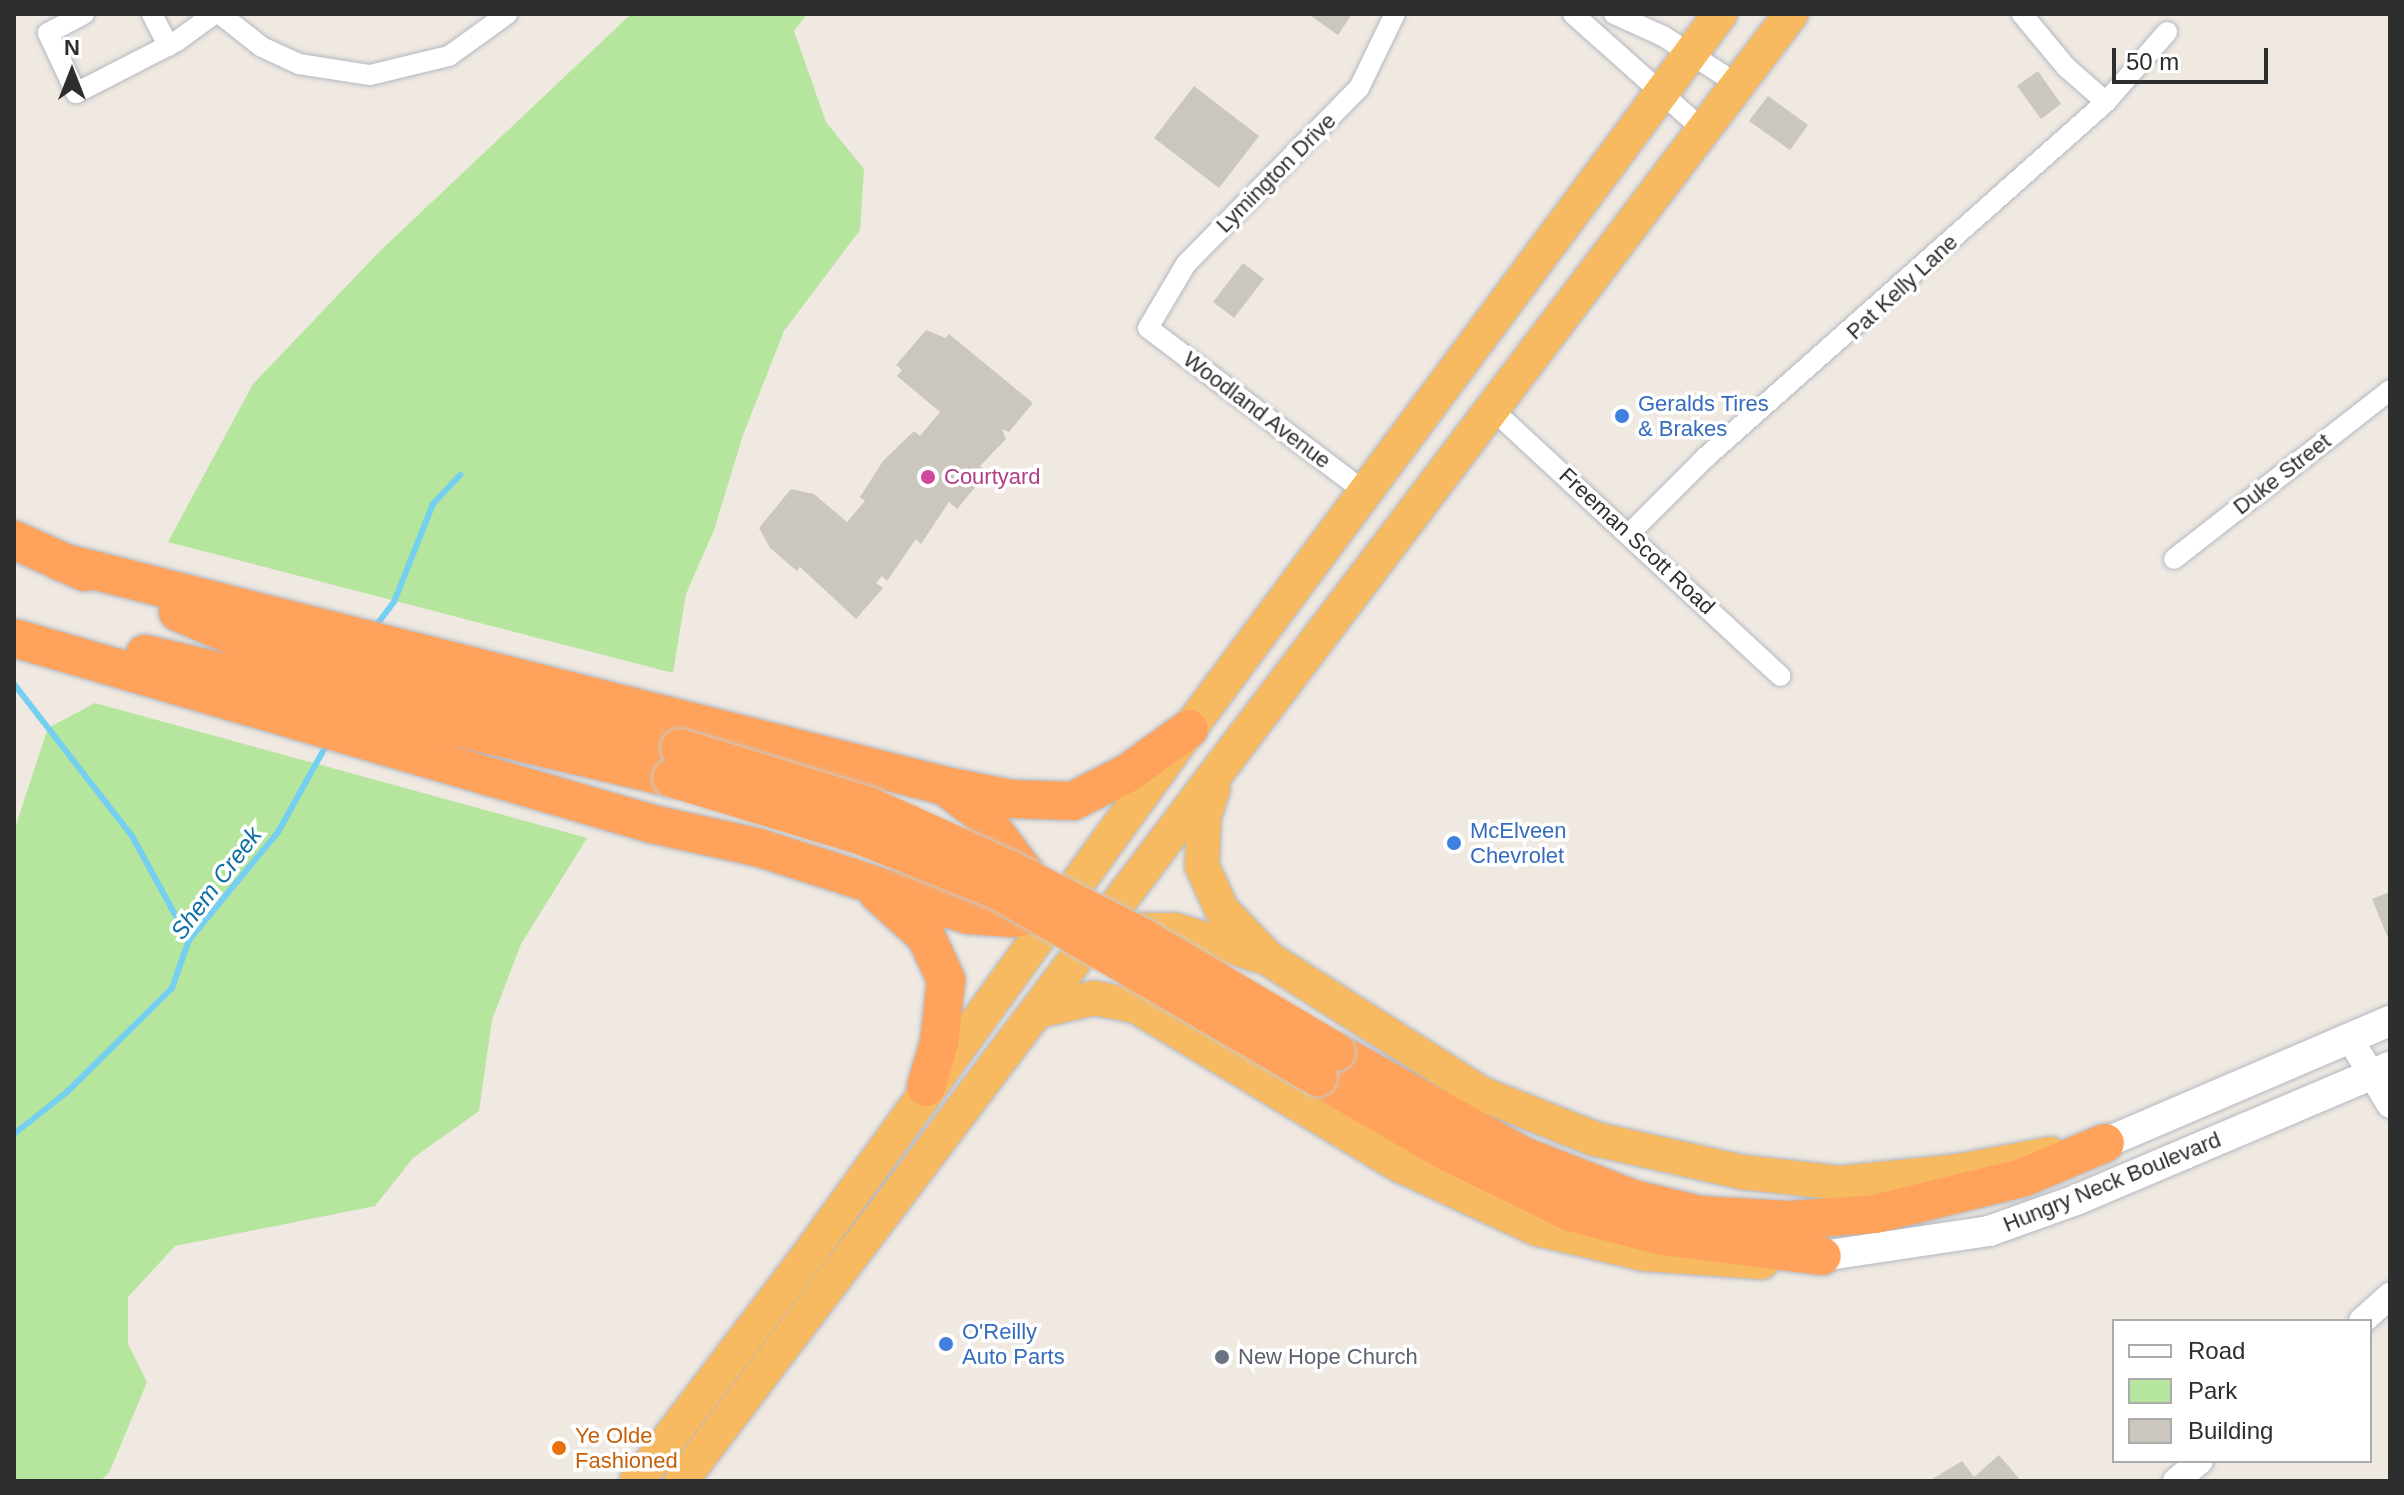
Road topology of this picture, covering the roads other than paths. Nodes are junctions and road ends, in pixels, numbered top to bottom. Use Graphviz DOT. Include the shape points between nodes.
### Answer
graph roads {
  1 [pos="84,14"];
  2 [pos="152,14"];
  3 [pos="217,14"];
  4 [pos="507,14"];
  5 [pos="1395,14"];
  6 [pos="1573,14"];
  7 [pos="1614,14"];
  8 [pos="1720,14"];
  9 [pos="1791,14"];
  10 [pos="2022,14"];
  11 [pos="2167,32"];
  12 [pos="168,46"];
  13 [pos="1691,53"];
  14 [pos="1737,84"];
  15 [pos="1660,95"];
  16 [pos="2106,102"];
  17 [pos="1702,129"];
  18 [pos="1148,328"];
  19 [pos="2390,390"];
  20 [pos="1492,409"];
  21 [pos="1365,492"];
  22 [pos="1629,534"];
  23 [pos="14,540"];
  24 [pos="2174,559"];
  25 [pos="61,562"];
  26 [pos="14,624"];
  27 [pos="14,638"];
  28 [pos="1780,676"];
  29 [pos="1189,729"];
  30 [pos="676,763"];
  31 [pos="1219,771"];
  32 [pos="945,786"];
  33 [pos="866,884"];
  34 [pos="1058,912"];
  35 [pos="1099,931"];
  36 [pos="1269,959"];
  37 [pos="1038,1011"];
  38 [pos="1164,1021"];
  39 [pos="2390,1021"];
  40 [pos="2350,1039"];
  41 [pos="1327,1064"];
  42 [pos="2381,1071"];
  43 [pos="926,1087"];
  44 [pos="2390,1105"];
  45 [pos="2105,1143"];
  46 [pos="1822,1256"];
  47 [pos="2390,1296"];
  48 [pos="2364,1319"];
  49 [pos="2198,1463"];
  50 [pos="637,1481"];
  51 [pos="681,1481"];
  52 [pos="2176,1481"];
  1 -- 12 [label="street" via="48,33 76,93"];
  2 -- 12 [label="street"];
  3 -- 4 [label="street" via="262,47 299,64 370,75 449,56"];
  3 -- 12 [label="street"];
  5 -- 18 [label="street, Lymington Drive" via="1359,88 1186,264"];
  6 -- 15 [label="street"];
  7 -- 13 [label="street"];
  8 -- 13 [label="highway"];
  9 -- 14 [label="highway"];
  10 -- 16 [label="street" via="2066,67"];
  11 -- 16 [label="street, Pat Kelly Lane"];
  13 -- 14 [label="street"];
  13 -- 15 [label="highway"];
  14 -- 17 [label="highway"];
  15 -- 17 [label="street"];
  15 -- 21 [label="highway"];
  16 -- 22 [label="street, Pat Kelly Lane" via="1706,457"];
  17 -- 20 [label="highway"];
  18 -- 21 [label="street, Woodland Avenue"];
  19 -- 24 [label="street, Duke Street"];
  20 -- 22 [label="street, Freeman Scott Road"];
  20 -- 31 [label="highway"];
  21 -- 29 [label="highway"];
  22 -- 28 [label="street, Freeman Scott Road"];
  23 -- 25 [label="highway"];
  25 -- 30 [label="highway" via="250,643"];
  25 -- 32 [label="highway"];
  26 -- 30 [label="highway"];
  27 -- 33 [label="highway" via="652,824 760,848"];
  29 -- 32 [label="highway" via="1128,773 1073,801 1011,799"];
  29 -- 34 [label="highway"];
  30 -- 41 [label="highway, bridge" via="1001,892"];
  31 -- 35 [label="highway"];
  31 -- 36 [label="highway" via="1201,845 1208,887 1222,910"];
  32 -- 34 [label="highway" via="980,813"];
  33 -- 34 [label="highway" via="989,918"];
  33 -- 43 [label="highway" via="904,912 940,960 945,1008"];
  34 -- 35 [label="highway"];
  34 -- 43 [label="highway"];
  35 -- 36 [label="highway" via="1175,930"];
  35 -- 37 [label="highway"];
  35 -- 38 [label="highway"];
  36 -- 45 [label="highway" via="1482,1094 1550,1124 1660,1157 1841,1183 1959,1171"];
  37 -- 38 [label="highway" via="1094,998 1136,1006"];
  37 -- 51 [label="highway"];
  38 -- 46 [label="highway" via="1400,1165 1538,1229 1614,1249 1704,1262"];
  39 -- 40 [label="main road, Hungry Neck Boulevard"];
  40 -- 42 [label="street"];
  40 -- 45 [label="main road, Hungry Neck Boulevard"];
  41 -- 45 [label="highway" via="1523,1156 1633,1199 1700,1215 1788,1220 1875,1214 2008,1182"];
  41 -- 46 [label="highway" via="1442,1149 1570,1212 1663,1236"];
  42 -- 44 [label="street"];
  42 -- 46 [label="main road, Hungry Neck Boulevard" via="2076,1200 1989,1231"];
  43 -- 50 [label="highway" via="813,1249"];
  47 -- 48 [label="street"];
  49 -- 52 [label="street"];
}
